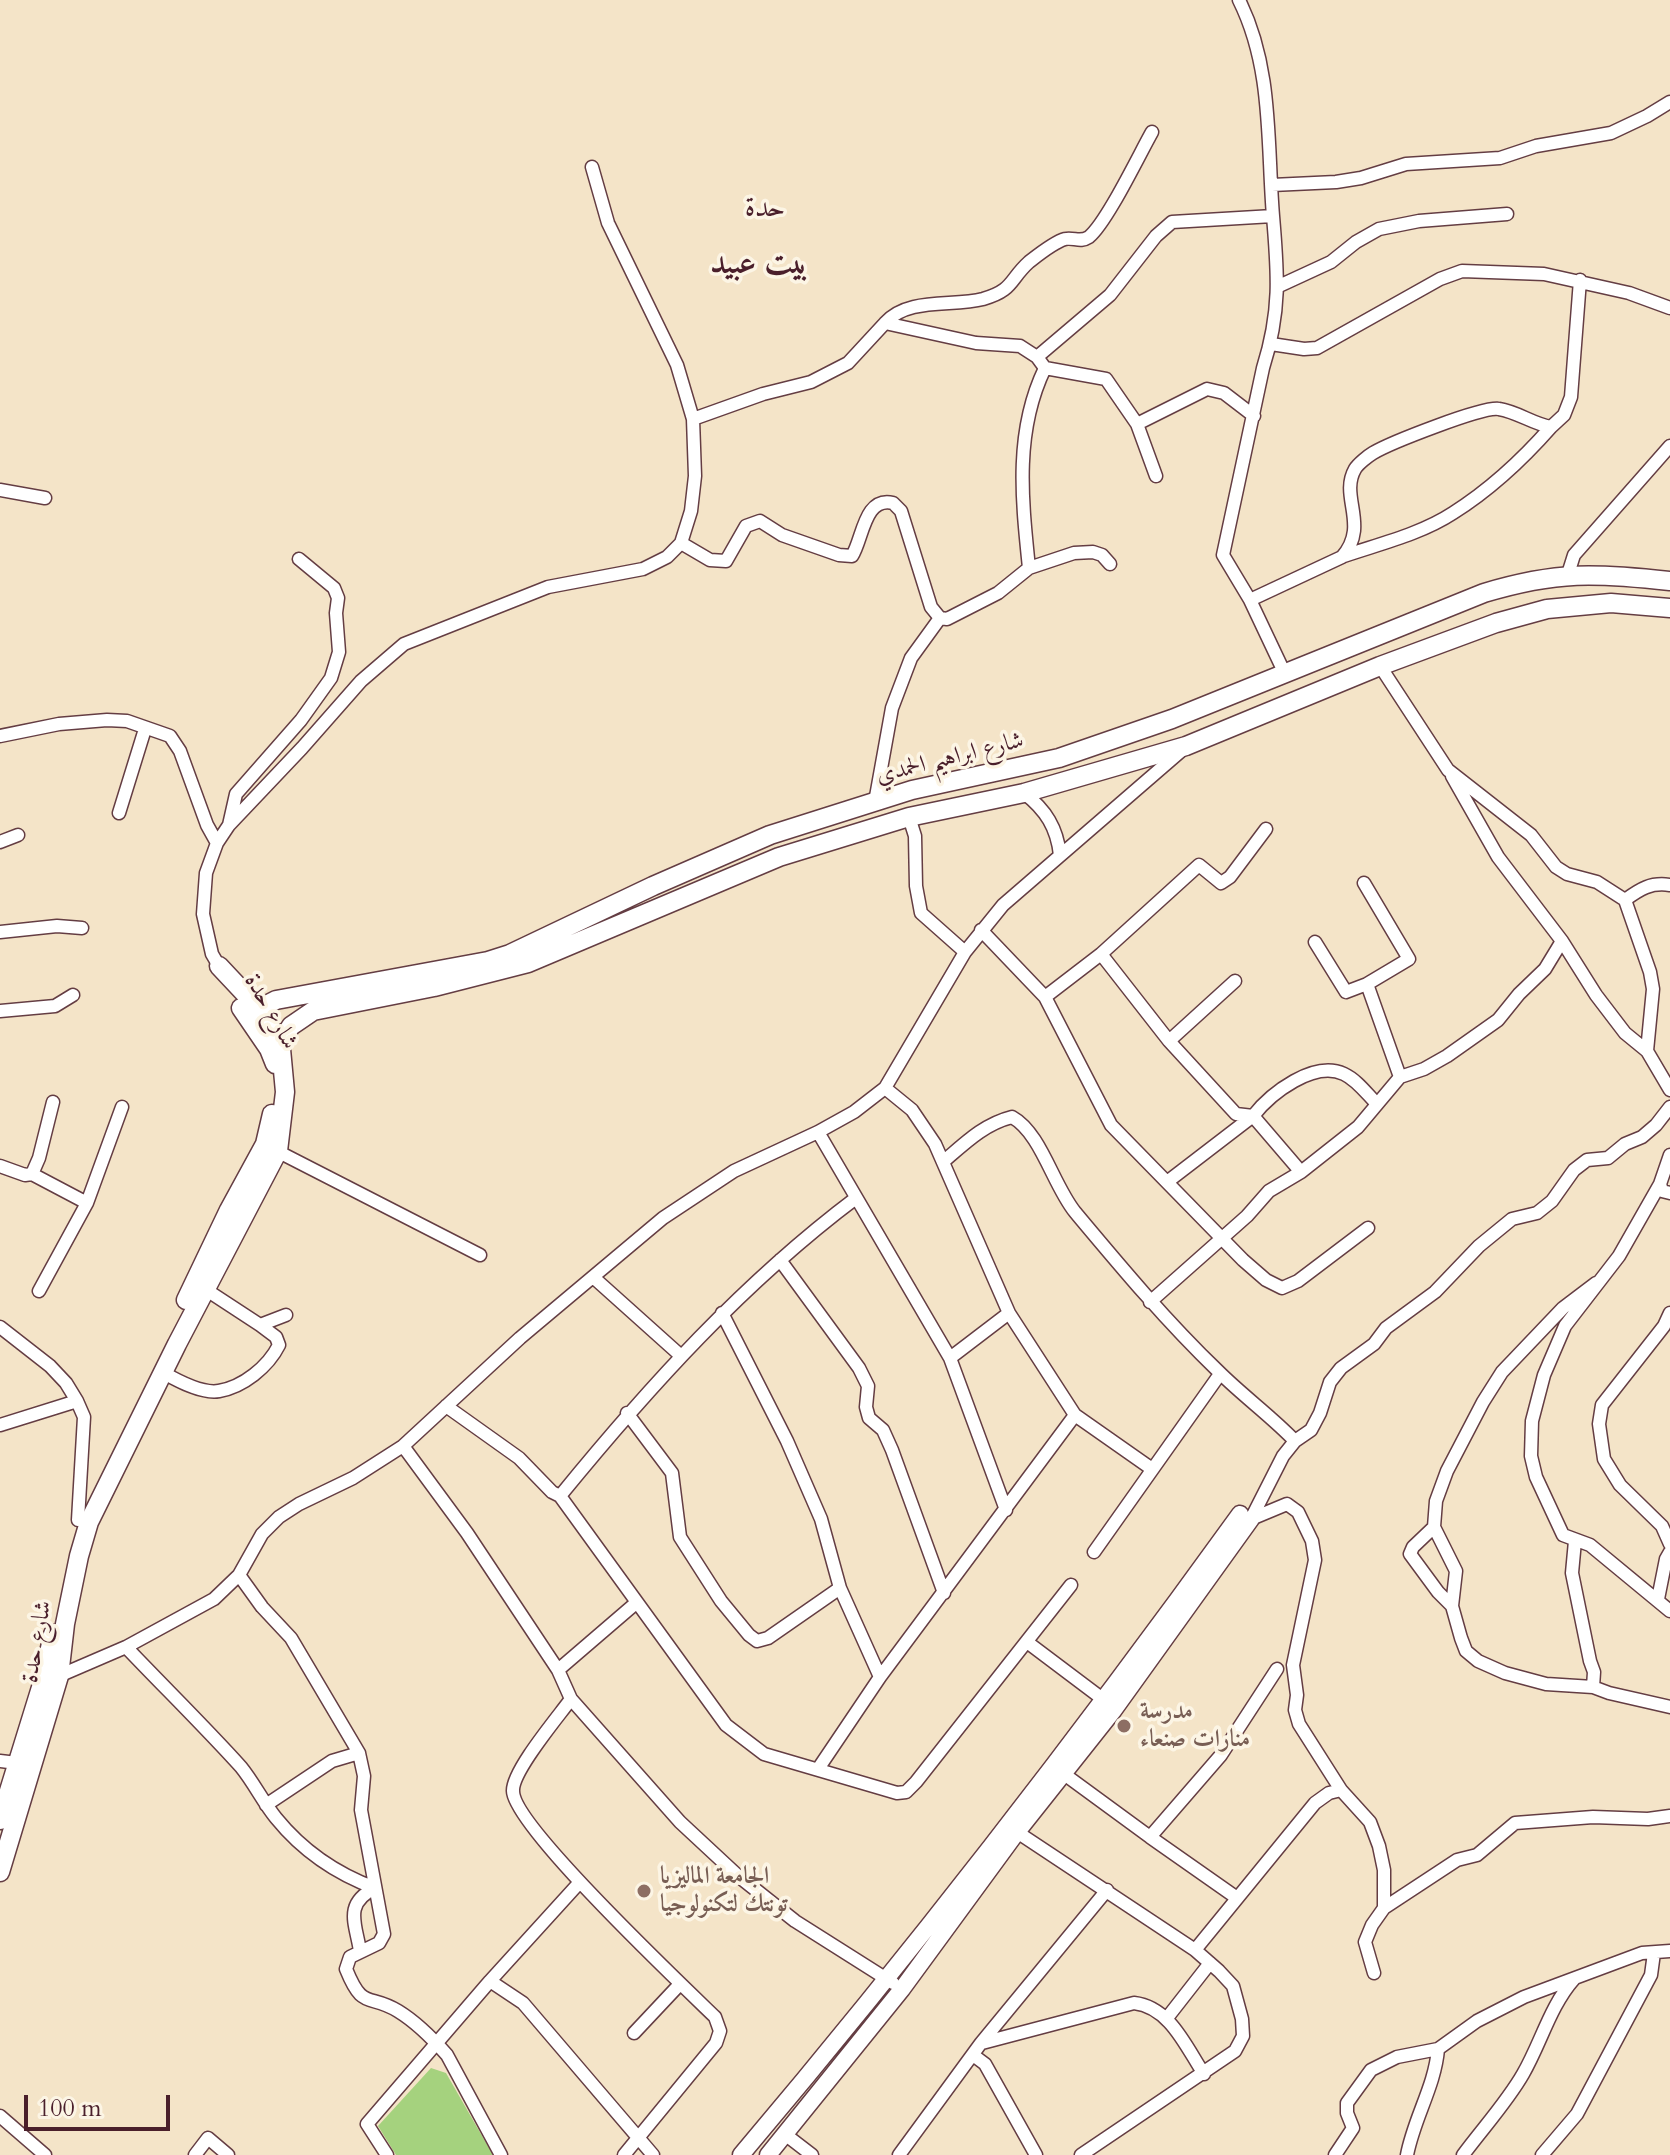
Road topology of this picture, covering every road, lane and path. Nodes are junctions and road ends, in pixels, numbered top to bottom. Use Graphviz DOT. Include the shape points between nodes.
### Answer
graph roads {
  1 [pos="1239,0"];
  2 [pos="1670,102"];
  3 [pos="1152,132"];
  4 [pos="592,167"];
  5 [pos="1272,185"];
  6 [pos="1507,214"];
  7 [pos="1273,216"];
  8 [pos="1580,280"];
  9 [pos="1279,286"];
  10 [pos="1670,308"];
  11 [pos="885,323"];
  12 [pos="1271,344"];
  13 [pos="1041,363"];
  14 [pos="1254,416"];
  15 [pos="693,419"];
  16 [pos="1137,424"];
  17 [pos="1551,427"];
  18 [pos="1670,446"];
  19 [pos="1156,476"];
  20 [pos="0,490"];
  21 [pos="45,498"];
  22 [pos="681,543"];
  23 [pos="1342,557"];
  24 [pos="299,559"];
  25 [pos="1110,564"];
  26 [pos="1029,568"];
  27 [pos="1568,574"];
  28 [pos="1670,581"];
  29 [pos="1250,600"];
  30 [pos="1670,608"];
  31 [pos="940,618"];
  32 [pos="1380,666"];
  33 [pos="1285,674"];
  34 [pos="145,729"];
  35 [pos="0,736"];
  36 [pos="1186,746"];
  37 [pos="1448,770"];
  38 [pos="950,780"];
  39 [pos="1024,793"];
  40 [pos="875,802"];
  41 [pos="955,808"];
  42 [pos="119,813"];
  43 [pos="909,817"];
  44 [pos="229,825"];
  45 [pos="1266,829"];
  46 [pos="18,835"];
  47 [pos="0,842"];
  48 [pos="217,843"];
  49 [pos="1060,855"];
  50 [pos="1364,883"];
  51 [pos="1670,885"];
  52 [pos="1625,900"];
  53 [pos="82,928"];
  54 [pos="981,930"];
  55 [pos="0,932"];
  56 [pos="549,934"];
  57 [pos="1562,941"];
  58 [pos="1315,942"];
  59 [pos="965,952"];
  60 [pos="555,954"];
  61 [pos="1101,954"];
  62 [pos="219,966"];
  63 [pos="432,979"];
  64 [pos="1235,981"];
  65 [pos="1367,984"];
  66 [pos="236,985"];
  67 [pos="73,995"];
  68 [pos="1045,997"];
  69 [pos="276,1000"];
  70 [pos="0,1011"];
  71 [pos="253,1012"];
  72 [pos="1169,1041"];
  73 [pos="279,1045"];
  74 [pos="1647,1051"];
  75 [pos="1400,1077"];
  76 [pos="885,1088"];
  77 [pos="1670,1090"];
  78 [pos="53,1102"];
  79 [pos="1377,1104"];
  80 [pos="122,1107"];
  81 [pos="1670,1107"];
  82 [pos="1253,1116"];
  83 [pos="818,1132"];
  84 [pos="271,1148"];
  85 [pos="1670,1155"];
  86 [pos="943,1162"];
  87 [pos="0,1166"];
  88 [pos="1301,1172"];
  89 [pos="32,1174"];
  90 [pos="1167,1182"];
  91 [pos="1660,1184"];
  92 [pos="1670,1193"];
  93 [pos="856,1198"];
  94 [pos="87,1203"];
  95 [pos="1368,1228"];
  96 [pos="1221,1237"];
  97 [pos="480,1255"];
  98 [pos="780,1260"];
  99 [pos="593,1277"];
  100 [pos="1596,1283"];
  101 [pos="205,1289"];
  102 [pos="39,1291"];
  103 [pos="1150,1302"];
  104 [pos="722,1313"];
  105 [pos="1009,1313"];
  106 [pos="1670,1313"];
  107 [pos="286,1315"];
  108 [pos="260,1325"];
  109 [pos="0,1327"];
  110 [pos="680,1355"];
  111 [pos="950,1358"];
  112 [pos="158,1370"];
  113 [pos="1220,1374"];
  114 [pos="77,1401"];
  115 [pos="446,1406"];
  116 [pos="627,1413"];
  117 [pos="1075,1415"];
  118 [pos="0,1425"];
  119 [pos="1295,1441"];
  120 [pos="403,1446"];
  121 [pos="1152,1469"];
  122 [pos="560,1496"];
  123 [pos="91,1503"];
  124 [pos="1006,1510"];
  125 [pos="1245,1516"];
  126 [pos="78,1520"];
  127 [pos="1434,1527"];
  128 [pos="1575,1541"];
  129 [pos="1670,1544"];
  130 [pos="1094,1552"];
  131 [pos="1670,1552"];
  132 [pos="72,1564"];
  133 [pos="239,1575"];
  134 [pos="1071,1585"];
  135 [pos="840,1588"];
  136 [pos="944,1593"];
  137 [pos="1658,1599"];
  138 [pos="636,1603"];
  139 [pos="1452,1606"];
  140 [pos="1670,1611"];
  141 [pos="1027,1642"];
  142 [pos="126,1647"];
  143 [pos="1277,1669"];
  144 [pos="558,1670"];
  145 [pos="880,1677"];
  146 [pos="51,1679"];
  147 [pos="1593,1687"];
  148 [pos="571,1699"];
  149 [pos="1104,1700"];
  150 [pos="1670,1707"];
  151 [pos="359,1753"];
  152 [pos="16,1764"];
  153 [pos="818,1769"];
  154 [pos="1064,1774"];
  155 [pos="1341,1790"];
  156 [pos="266,1805"];
  157 [pos="1670,1816"];
  158 [pos="0,1820"];
  159 [pos="1017,1832"];
  160 [pos="1150,1837"];
  161 [pos="0,1872"];
  162 [pos="580,1882"];
  163 [pos="375,1888"];
  164 [pos="1107,1890"];
  165 [pos="1237,1898"];
  166 [pos="1384,1908"];
  167 [pos="1195,1950"];
  168 [pos="360,1951"];
  169 [pos="1670,1951"];
  170 [pos="1654,1953"];
  171 [pos="1210,1963"];
  172 [pos="1374,1973"];
  173 [pos="887,1978"];
  174 [pos="1575,1978"];
  175 [pos="490,1981"];
  176 [pos="680,1984"];
  177 [pos="902,1989"];
  178 [pos="1167,2018"];
  179 [pos="634,2033"];
  180 [pos="436,2043"];
  181 [pos="981,2043"];
  182 [pos="1438,2049"];
  183 [pos="973,2055"];
  184 [pos="823,2058"];
  185 [pos="838,2070"];
  186 [pos="1204,2074"];
  187 [pos="0,2116"];
  188 [pos="786,2135"];
  189 [pos="638,2138"];
  190 [pos="45,2155"];
  191 [pos="195,2155"];
  192 [pos="228,2155"];
  193 [pos="387,2155"];
  194 [pos="501,2155"];
  195 [pos="624,2155"];
  196 [pos="653,2155"];
  197 [pos="741,2155"];
  198 [pos="768,2155"];
  199 [pos="812,2155"];
  200 [pos="899,2155"];
  201 [pos="1036,2155"];
  202 [pos="1081,2155"];
  203 [pos="1335,2155"];
  204 [pos="1407,2155"];
  205 [pos="1463,2155"];
  206 [pos="1542,2155"];
  1 -- 5 [label="street" via="1253,29 1265,84"];
  2 -- 5 [label="street" via="1611,133 1500,158 1406,164 1336,182"];
  3 -- 11 [label="street" via="1088,237 1054,246 1002,292 973,301 913,307 893,313"];
  4 -- 15 [label="street" via="608,223 677,365"];
  5 -- 7 [label="street"];
  6 -- 9 [label="street" via="1379,229 1331,262"];
  7 -- 9 [label="street"];
  7 -- 13 [label="street" via="1172,222 1110,295"];
  8 -- 10 [label="street"];
  8 -- 12 [label="street" via="1462,271 1317,348"];
  8 -- 17 [label="street" via="1571,397 1564,415"];
  9 -- 12 [label="street"];
  11 -- 13 [label="street" via="976,343 1020,346"];
  11 -- 15 [label="street" via="848,363 811,382"];
  12 -- 14 [label="street"];
  13 -- 16 [label="street" via="1106,379"];
  13 -- 26 [label="street" via="1023,443"];
  14 -- 16 [label="street" via="1224,393 1207,389"];
  14 -- 29 [label="street" via="1223,555"];
  15 -- 22 [label="street" via="695,476"];
  16 -- 19 [label="street"];
  17 -- 23 [label="street" via="1518,465 1452,515"];
  17 -- 23 [label="street" via="1498,409 1478,411 1371,454 1354,470 1355,534"];
  18 -- 27 [label="street" via="1574,555"];
  20 -- 21 [label="street"];
  22 -- 31 [label="street" via="710,560 726,561 746,526 760,521 782,535 852,556 869,512 887,501 901,511 921,583"];
  22 -- 44 [label="street" via="643,569 548,587 404,644 361,681"];
  23 -- 29 [label="street"];
  24 -- 44 [label="street" via="334,588 339,652 331,678 301,720 236,794"];
  25 -- 26 [label="street" via="1102,555 1082,551"];
  26 -- 31 [label="street" via="998,593 953,618"];
  27 -- 28 [label="main road, شارع ابراهيم الحمدي"];
  27 -- 33 [label="main road, شارع ابراهيم الحمدي" via="1484,593"];
  29 -- 33 [label="street"];
  30 -- 32 [label="main road, شارع ابراهيم الحمدي" via="1611,603 1547,609"];
  31 -- 40 [label="street" via="911,658 892,708"];
  32 -- 36 [label="main road, شارع ابراهيم الحمدي"];
  32 -- 37 [label="street"];
  33 -- 38 [label="main road, شارع ابراهيم الحمدي" via="1059,758"];
  34 -- 35 [label="street" via="107,720"];
  34 -- 42 [label="street"];
  34 -- 48 [label="street" via="170,736 180,751"];
  36 -- 39 [label="main road, شارع ابراهيم الحمدي"];
  36 -- 49 [label="street"];
  37 -- 52 [label="street" via="1531,835 1556,867 1597,882"];
  37 -- 57 [label="street" via="1498,857"];
  38 -- 40 [label="main road, شارع ابراهيم الحمدي"];
  38 -- 41 [label="main road"];
  39 -- 41 [label="main road, شارع ابراهيم الحمدي"];
  39 -- 49 [label="street" via="1046,814"];
  40 -- 56 [label="main road, شارع ابراهيم الحمدي" via="770,835"];
  41 -- 43 [label="main road, شارع ابراهيم الحمدي"];
  43 -- 59 [label="street" via="921,913"];
  43 -- 60 [label="main road, شارع ابراهيم الحمدي" via="779,857"];
  44 -- 48 [label="street"];
  45 -- 61 [label="street" via="1230,877 1221,883 1199,865"];
  46 -- 47 [label="street"];
  48 -- 62 [label="street" via="206,873 203,914"];
  49 -- 54 [label="street"];
  50 -- 65 [label="street" via="1409,959"];
  51 -- 52 [label="street" via="1645,886"];
  52 -- 74 [label="street" via="1653,989"];
  53 -- 55 [label="street"];
  54 -- 59 [label="street"];
  54 -- 68 [label="street"];
  56 -- 60 [label="main road"];
  56 -- 63 [label="main road, شارع ابراهيم الحمدي" via="510,954"];
  57 -- 74 [label="street" via="1610,1014"];
  57 -- 75 [label="street" via="1545,969 1498,1020 1447,1056"];
  58 -- 65 [label="street" via="1346,992"];
  59 -- 76 [label="street"];
  60 -- 63 [label="main road, شارع ابراهيم الحمدي" via="502,971"];
  61 -- 68 [label="street"];
  61 -- 72 [label="street"];
  62 -- 66 [label="main road, شارع حدة"];
  62 -- 71 [label="main road, شارع حدة" via="231,992"];
  63 -- 69 [label="main road, شارع ابراهيم الحمدي"];
  63 -- 73 [label="main road, شارع ابراهيم الحمدي" via="313,1011 291,1026"];
  64 -- 72 [label="street"];
  65 -- 75 [label="street"];
  66 -- 69 [label="main road"];
  66 -- 71 [label="main road, شارع حدة"];
  67 -- 70 [label="street" via="55,1006"];
  68 -- 90 [label="street" via="1111,1125"];
  69 -- 71 [label="main road, شارع ابراهيم الحمدي"];
  71 -- 73 [label="main road, شارع حدة" via="271,1026"];
  71 -- 84 [label="main road, شارع حدة" via="275,1068"];
  72 -- 82 [label="street" via="1236,1114"];
  73 -- 84 [label="main road, شارع حدة" via="285,1092"];
  74 -- 77 [label="street"];
  75 -- 79 [label="street"];
  76 -- 83 [label="street"];
  76 -- 86 [label="street" via="912,1110"];
  78 -- 89 [label="street"];
  79 -- 82 [label="street" via="1343,1074 1326,1071 1300,1077"];
  79 -- 88 [label="street" via="1358,1127"];
  80 -- 94 [label="street"];
  81 -- 119 [label="street" via="1642,1137 1608,1158 1587,1160 1574,1170 1537,1213 1512,1219 1435,1292 1341,1368 1311,1430"];
  82 -- 88 [label="street"];
  82 -- 90 [label="street"];
  83 -- 93 [label="street"];
  83 -- 99 [label="street" via="734,1171 663,1218"];
  84 -- 97 [label="street"];
  84 -- 101 [label="main road, شارع حدة"];
  84 -- 112 [label="main road, شارع حدة" via="229,1210"];
  85 -- 91 [label="street"];
  86 -- 103 [label="street" via="999,1120 1012,1117 1025,1124 1065,1200"];
  86 -- 105 [label="street"];
  87 -- 89 [label="street"];
  88 -- 96 [label="street" via="1269,1191"];
  89 -- 94 [label="street"];
  90 -- 96 [label="street"];
  91 -- 92 [label="street"];
  91 -- 100 [label="street" via="1619,1256"];
  93 -- 98 [label="street"];
  93 -- 111 [label="street"];
  94 -- 102 [label="street"];
  95 -- 96 [label="street" via="1282,1288 1266,1280"];
  96 -- 103 [label="street"];
  98 -- 104 [label="street"];
  98 -- 136 [label="street" via="868,1386 869,1418 883,1430 892,1450"];
  99 -- 110 [label="street"];
  99 -- 115 [label="street"];
  100 -- 127 [label="street" via="1535,1334 1502,1372 1447,1471"];
  100 -- 128 [label="street" via="1565,1326 1532,1421 1536,1477 1563,1535"];
  101 -- 108 [label="street"];
  101 -- 112 [label="main road, شارع حدة"];
  103 -- 113 [label="street"];
  104 -- 110 [label="street"];
  104 -- 135 [label="street" via="821,1519"];
  105 -- 111 [label="street"];
  105 -- 117 [label="street"];
  106 -- 129 [label="street" via="1602,1405 1599,1424 1604,1459 1620,1485 1662,1526"];
  107 -- 108 [label="street"];
  108 -- 112 [label="street" via="279,1345 261,1370 238,1383 217,1392"];
  109 -- 114 [label="street" via="50,1366"];
  110 -- 116 [label="street"];
  111 -- 124 [label="street"];
  112 -- 123 [label="main road, شارع حدة"];
  113 -- 119 [label="street"];
  113 -- 121 [label="street"];
  114 -- 118 [label="street"];
  114 -- 126 [label="street" via="84,1417"];
  115 -- 120 [label="street"];
  115 -- 122 [label="street" via="519,1458"];
  116 -- 122 [label="street"];
  116 -- 135 [label="street" via="672,1473 680,1537 749,1635 757,1641 768,1638"];
  117 -- 121 [label="street"];
  117 -- 124 [label="street"];
  119 -- 125 [label="street"];
  120 -- 133 [label="street" via="279,1517 262,1534"];
  120 -- 144 [label="street"];
  121 -- 130 [label="street"];
  122 -- 138 [label="street"];
  123 -- 126 [label="main road, شارع حدة"];
  123 -- 132 [label="main road, شارع حدة"];
  124 -- 136 [label="street"];
  125 -- 149 [label="street"];
  125 -- 154 [label="street"];
  125 -- 155 [label="street" via="1287,1504 1298,1512 1312,1541 1315,1560 1293,1665 1295,1710"];
  126 -- 132 [label="main road, شارع حدة"];
  127 -- 139 [label="street" via="1456,1571"];
  127 -- 139 [label="street" via="1410,1554"];
  128 -- 137 [label="street" via="1590,1545"];
  128 -- 147 [label="street" via="1572,1573"];
  131 -- 137 [label="street"];
  132 -- 146 [label="main road, شارع حدة"];
  133 -- 142 [label="street" via="214,1599"];
  133 -- 151 [label="street" via="291,1638"];
  134 -- 141 [label="street"];
  135 -- 145 [label="street"];
  136 -- 145 [label="street"];
  137 -- 140 [label="street"];
  138 -- 144 [label="street"];
  138 -- 153 [label="street" via="726,1725 764,1754"];
  139 -- 147 [label="street" via="1466,1651 1478,1661 1546,1684"];
  141 -- 149 [label="street"];
  141 -- 153 [label="street" via="906,1792"];
  142 -- 146 [label="street"];
  142 -- 156 [label="street" via="243,1770"];
  143 -- 160 [label="street" via="1221,1755"];
  144 -- 148 [label="street"];
  145 -- 153 [label="street"];
  146 -- 152 [label="main road, شارع حدة"];
  147 -- 150 [label="street"];
  148 -- 162 [label="street" via="517,1773 513,1792 521,1814"];
  148 -- 173 [label="street" via="680,1822 737,1875 795,1921"];
  149 -- 173 [label="street"];
  151 -- 156 [label="street" via="332,1761"];
  151 -- 163 [label="street" via="364,1776 361,1810"];
  152 -- 158 [label="main road, شارع حدة"];
  152 -- 161 [label="main road, شارع حدة"];
  154 -- 159 [label="street"];
  154 -- 160 [label="street"];
  155 -- 165 [label="street" via="1315,1803"];
  155 -- 166 [label="street" via="1370,1822 1379,1846"];
  156 -- 163 [label="street" via="315,1856"];
  157 -- 166 [label="street" via="1515,1823 1477,1855 1457,1860"];
  159 -- 164 [label="street"];
  159 -- 177 [label="street"];
  160 -- 165 [label="street"];
  162 -- 175 [label="street"];
  162 -- 176 [label="street"];
  163 -- 168 [label="street" via="355,1906"];
  163 -- 168 [label="street" via="384,1934 379,1943"];
  164 -- 167 [label="street"];
  164 -- 181 [label="street"];
  165 -- 167 [label="street"];
  166 -- 172 [label="street" via="1365,1942"];
  167 -- 171 [label="street"];
  168 -- 180 [label="street" via="350,1957 346,1969 357,1992 368,2002 403,2014"];
  169 -- 170 [label="street"];
  170 -- 174 [label="street"];
  170 -- 206 [label="street" via="1651,1975 1577,2114"];
  171 -- 178 [label="street"];
  171 -- 186 [label="street" via="1233,1986 1243,2036 1235,2051"];
  173 -- 177 [label="street"];
  173 -- 184 [label="street"];
  174 -- 182 [label="street" via="1477,2021"];
  174 -- 205 [label="street" via="1521,2077"];
  175 -- 180 [label="street"];
  175 -- 189 [label="street" via="523,2003"];
  176 -- 179 [label="street"];
  176 -- 189 [label="street" via="715,2017 720,2031 716,2043"];
  177 -- 185 [label="street"];
  178 -- 181 [label="street" via="1134,2003"];
  178 -- 186 [label="street"];
  180 -- 193 [label="street" via="367,2124"];
  180 -- 194 [label="street"];
  181 -- 183 [label="street"];
  182 -- 203 [label="street" via="1397,2057 1371,2070 1347,2103 1353,2128"];
  182 -- 204 [label="street"];
  183 -- 200 [label="street"];
  183 -- 201 [label="street" via="985,2064"];
  184 -- 185 [label="street"];
  184 -- 197 [label="street"];
  185 -- 188 [label="street"];
  186 -- 202 [label="street"];
  187 -- 190 [label="street"];
  188 -- 198 [label="street"];
  188 -- 199 [label="street"];
  189 -- 195 [label="street"];
  189 -- 196 [label="street"];
  191 -- 192 [label="street" via="208,2138"];
}
